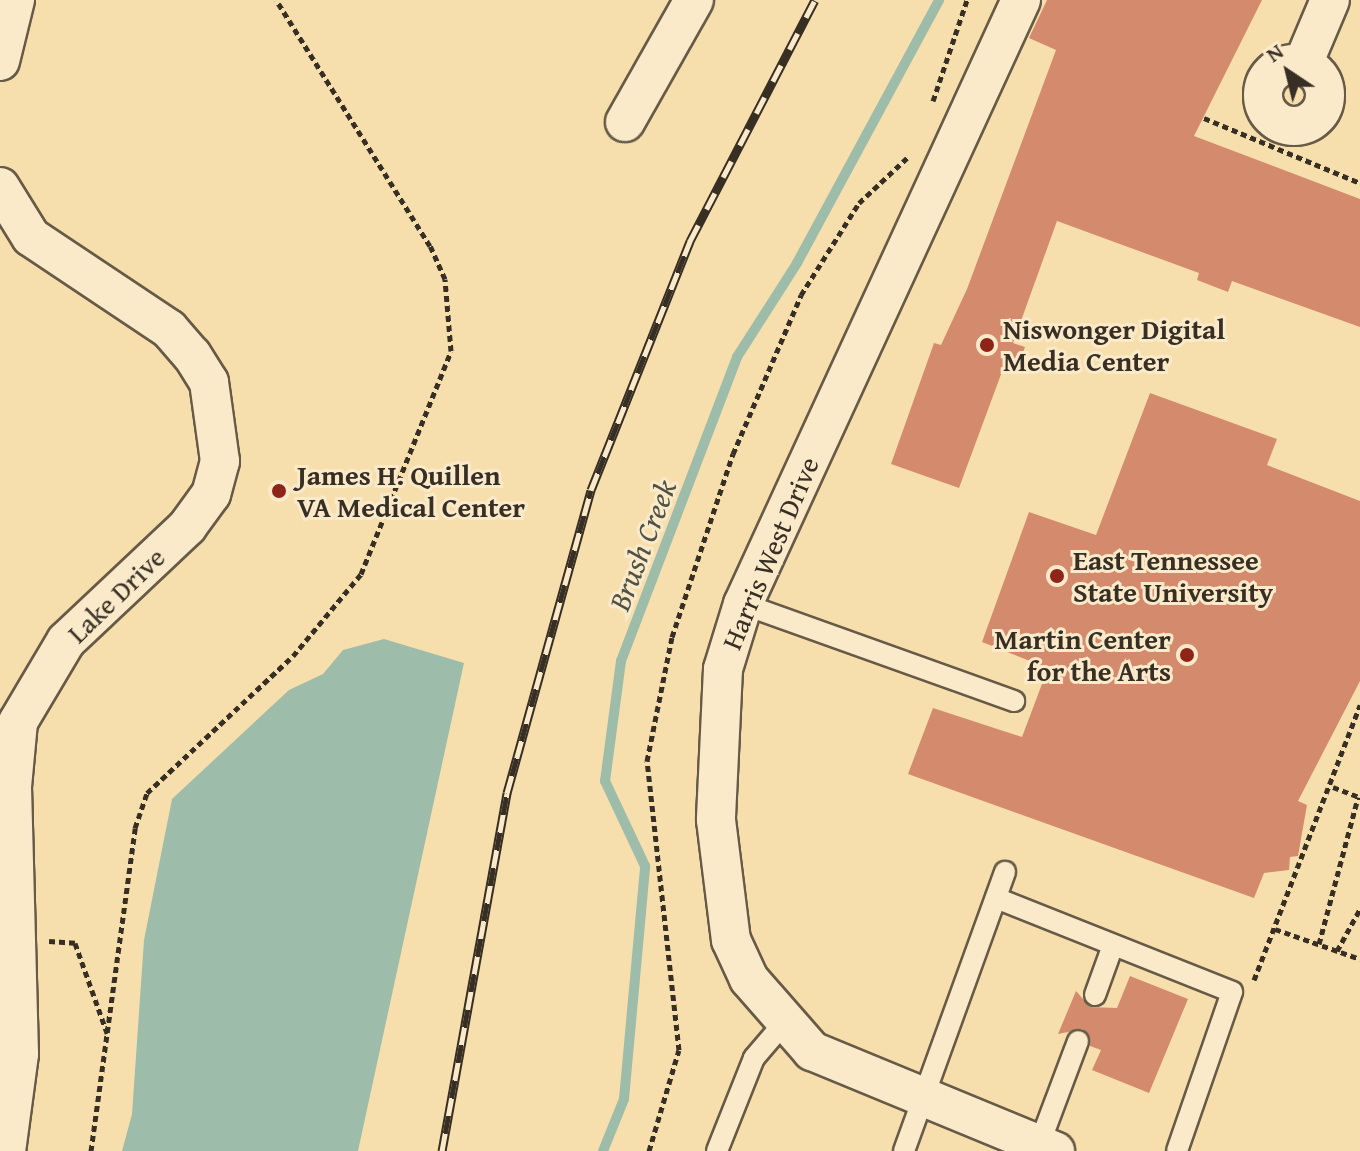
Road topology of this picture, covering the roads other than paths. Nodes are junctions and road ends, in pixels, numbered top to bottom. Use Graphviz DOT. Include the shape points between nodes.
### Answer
graph roads {
  1 [pos="15,0"];
  2 [pos="694,0"];
  3 [pos="1021,0"];
  4 [pos="1330,0"];
  5 [pos="0,61"];
  6 [pos="1303,64"];
  7 [pos="625,122"];
  8 [pos="0,187"];
  9 [pos="743,604"];
  10 [pos="1014,701"];
  11 [pos="1005,872"];
  12 [pos="996,898"];
  13 [pos="1112,948"];
  14 [pos="1095,995"];
  15 [pos="784,1023"];
  16 [pos="1078,1041"];
  17 [pos="928,1098"];
  18 [pos="1047,1148"];
  19 [pos="6,1151"];
  20 [pos="717,1151"];
  21 [pos="904,1151"];
  22 [pos="1177,1151"];
  1 -- 5 [label="street"];
  2 -- 7 [label="street"];
  3 -- 9 [label="street, Harris West Drive"];
  4 -- 6 [label="street"];
  8 -- 19 [label="street, Lake Drive" via="31,237 169,329 192,355 209,382 220,461 211,494 187,527 66,641 18,722 12,787 19,1054"];
  9 -- 10 [label="lane"];
  9 -- 15 [label="street, Harris West Drive" via="723,669 715,738 721,887 731,940"];
  11 -- 12 [label="lane"];
  12 -- 13 [label="lane"];
  12 -- 17 [label="lane"];
  13 -- 14 [label="lane"];
  13 -- 22 [label="lane" via="1232,992"];
  15 -- 17 [label="street, Harris West Drive" via="812,1051"];
  15 -- 20 [label="lane" via="754,1058"];
  16 -- 18 [label="lane"];
  17 -- 18 [label="street, Harris West Drive"];
  17 -- 21 [label="lane"];
}
